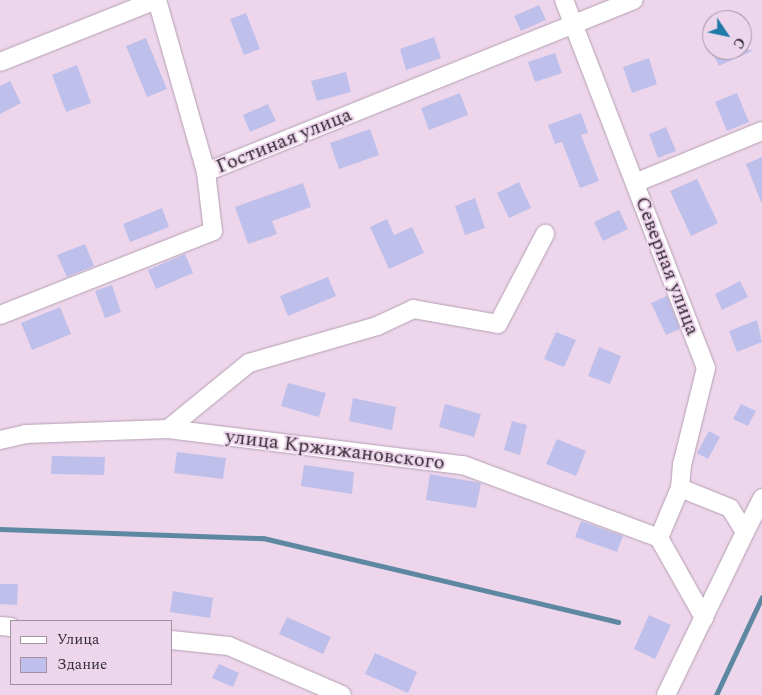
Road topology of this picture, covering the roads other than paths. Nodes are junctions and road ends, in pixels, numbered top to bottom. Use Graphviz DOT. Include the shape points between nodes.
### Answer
graph roads {
  1 [pos="157,0"];
  2 [pos="564,0"];
  3 [pos="634,0"];
  4 [pos="574,24"];
  5 [pos="0,62"];
  6 [pos="762,131"];
  7 [pos="206,172"];
  8 [pos="635,183"];
  9 [pos="546,234"];
  10 [pos="0,315"];
  11 [pos="168,429"];
  12 [pos="0,440"];
  13 [pos="680,488"];
  14 [pos="762,498"];
  15 [pos="745,532"];
  16 [pos="659,538"];
  17 [pos="704,618"];
  18 [pos="172,640"];
  19 [pos="342,695"];
  20 [pos="666,695"];
  1 -- 5 [label="street"];
  1 -- 7 [label="street"];
  2 -- 4 [label="street, Северная улица"];
  3 -- 4 [label="street, Гостиная улица"];
  4 -- 7 [label="street, Гостиная улица"];
  4 -- 8 [label="street, Северная улица"];
  6 -- 8 [label="street"];
  7 -- 10 [label="street, Гостиная улица" via="213,231"];
  8 -- 13 [label="street, Северная улица" via="706,368 682,465"];
  9 -- 11 [label="street" via="498,324 413,309 377,326 249,362"];
  11 -- 12 [label="street, улица Кржижановского" via="25,434"];
  11 -- 16 [label="street, улица Кржижановского" via="463,465"];
  13 -- 15 [label="street" via="730,508"];
  13 -- 16 [label="street, Северная улица"];
  14 -- 15 [label="street"];
  15 -- 17 [label="street"];
  16 -- 17 [label="street"];
  17 -- 20 [label="street"];
  18 -- 19 [label="street" via="229,646"];
}
